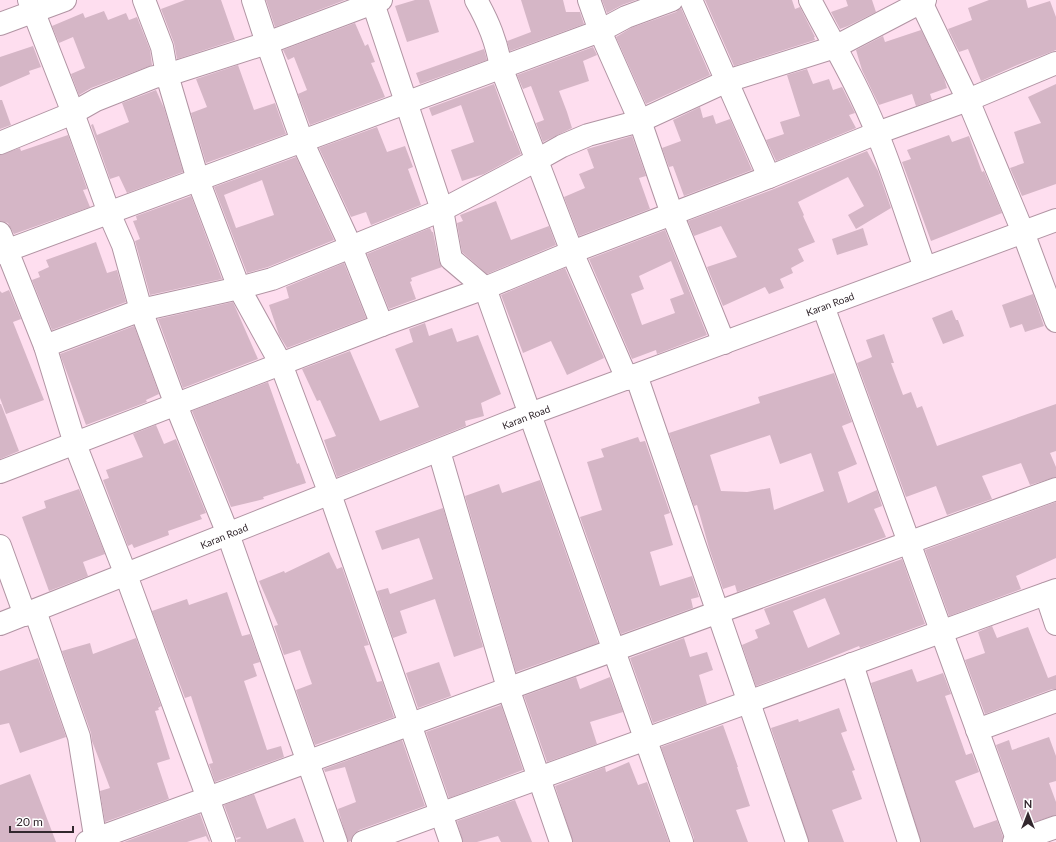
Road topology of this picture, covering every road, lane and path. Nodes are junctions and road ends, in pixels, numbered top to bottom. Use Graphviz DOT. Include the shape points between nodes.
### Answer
graph roads {
  1 [pos="65,0"];
  2 [pos="144,0"];
  3 [pos="253,0"];
  4 [pos="476,0"];
  5 [pos="589,0"];
  6 [pos="672,0"];
  7 [pos="691,0"];
  8 [pos="810,0"];
  9 [pos="922,0"];
  10 [pos="376,1"];
  11 [pos="31,6"];
  12 [pos="0,24"];
  13 [pos="600,31"];
  14 [pos="267,44"];
  15 [pos="835,47"];
  16 [pos="1056,63"];
  17 [pos="501,67"];
  18 [pos="167,75"];
  19 [pos="727,81"];
  20 [pos="968,100"];
  21 [pos="406,103"];
  22 [pos="73,113"];
  23 [pos="640,121"];
  24 [pos="877,133"];
  25 [pos="302,141"];
  26 [pos="0,143"];
  27 [pos="537,160"];
  28 [pos="769,177"];
  29 [pos="198,180"];
  30 [pos="442,210"];
  31 [pos="108,213"];
  32 [pos="672,214"];
  33 [pos="1056,220"];
  34 [pos="1023,232"];
  35 [pos="2,246"];
  36 [pos="351,247"];
  37 [pos="572,252"];
  38 [pos="925,268"];
  39 [pos="239,288"];
  40 [pos="485,288"];
  41 [pos="823,306"];
  42 [pos="141,310"];
  43 [pos="1056,321"];
  44 [pos="382,325"];
  45 [pos="724,343"];
  46 [pos="45,346"];
  47 [pos="281,364"];
  48 [pos="632,377"];
  49 [pos="176,405"];
  50 [pos="530,414"];
  51 [pos="75,444"];
  52 [pos="439,451"];
  53 [pos="0,472"];
  54 [pos="1056,489"];
  55 [pos="330,494"];
  56 [pos="228,534"];
  57 [pos="909,543"];
  58 [pos="0,546"];
  59 [pos="126,575"];
  60 [pos="1051,592"];
  61 [pos="718,612"];
  62 [pos="30,613"];
  63 [pos="0,624"];
  64 [pos="1056,624"];
  65 [pos="941,632"];
  66 [pos="614,650"];
  67 [pos="852,664"];
  68 [pos="508,688"];
  69 [pos="1056,701"];
  70 [pos="749,702"];
  71 [pos="410,724"];
  72 [pos="977,730"];
  73 [pos="646,739"];
  74 [pos="308,761"];
  75 [pos="540,778"];
  76 [pos="208,798"];
  77 [pos="442,814"];
  78 [pos="1056,827"];
  79 [pos="93,841"];
  80 [pos="224,842"];
  81 [pos="336,842"];
  82 [pos="363,842"];
  83 [pos="452,842"];
  84 [pos="561,842"];
  85 [pos="682,842"];
  86 [pos="797,842"];
  87 [pos="910,842"];
  88 [pos="1016,842"];
  1 -- 11 [label="street"];
  2 -- 18 [label="street" via="162,47"];
  3 -- 14 [label="street"];
  4 -- 17 [label="street" via="487,20"];
  5 -- 13 [label="street"];
  6 -- 13 [label="street" via="626,17"];
  7 -- 19 [label="street"];
  8 -- 15 [label="street"];
  9 -- 15 [label="street"];
  9 -- 20 [label="street"];
  10 -- 14 [label="street"];
  10 -- 21 [label="street"];
  11 -- 12 [label="street"];
  11 -- 22 [label="street"];
  13 -- 17 [label="street"];
  13 -- 23 [label="street"];
  14 -- 18 [label="street"];
  14 -- 25 [label="street"];
  15 -- 19 [label="street"];
  15 -- 24 [label="street" via="848,69"];
  16 -- 20 [label="street"];
  17 -- 21 [label="street"];
  17 -- 27 [label="street"];
  18 -- 22 [label="street" via="154,77 96,100"];
  18 -- 29 [label="street"];
  19 -- 23 [label="street"];
  19 -- 28 [label="street"];
  20 -- 24 [label="street"];
  20 -- 34 [label="street"];
  21 -- 25 [label="street"];
  21 -- 30 [label="street"];
  22 -- 26 [label="street"];
  22 -- 31 [label="street"];
  23 -- 27 [label="street" via="588,135"];
  23 -- 32 [label="street"];
  24 -- 28 [label="street"];
  24 -- 38 [label="street"];
  25 -- 29 [label="street"];
  25 -- 36 [label="street"];
  27 -- 30 [label="street"];
  27 -- 37 [label="street"];
  28 -- 32 [label="street"];
  29 -- 31 [label="street"];
  29 -- 39 [label="street"];
  30 -- 36 [label="street"];
  30 -- 40 [label="street" via="451,259"];
  31 -- 35 [label="street"];
  31 -- 42 [label="street" via="122,245"];
  32 -- 37 [label="street"];
  32 -- 45 [label="street"];
  33 -- 34 [label="street, Karan Road"];
  34 -- 38 [label="street, Karan Road"];
  34 -- 43 [label="street"];
  35 -- 46 [label="street"];
  36 -- 39 [label="street" via="272,279"];
  36 -- 44 [label="street"];
  37 -- 40 [label="street"];
  37 -- 48 [label="street"];
  38 -- 41 [label="street, Karan Road"];
  39 -- 42 [label="street"];
  39 -- 47 [label="street"];
  40 -- 44 [label="street"];
  40 -- 50 [label="street"];
  41 -- 45 [label="street, Karan Road"];
  41 -- 57 [label="street"];
  42 -- 46 [label="street"];
  42 -- 49 [label="street"];
  44 -- 47 [label="street"];
  45 -- 48 [label="street, Karan Road"];
  46 -- 51 [label="street"];
  47 -- 49 [label="street"];
  47 -- 55 [label="street"];
  48 -- 50 [label="street, Karan Road"];
  48 -- 61 [label="street"];
  49 -- 51 [label="street"];
  49 -- 56 [label="street"];
  50 -- 52 [label="street, Karan Road"];
  50 -- 66 [label="street"];
  51 -- 53 [label="street"];
  51 -- 59 [label="street"];
  52 -- 55 [label="street, Karan Road"];
  52 -- 68 [label="street"];
  54 -- 57 [label="street"];
  55 -- 56 [label="street, Karan Road"];
  55 -- 71 [label="street"];
  56 -- 59 [label="street, Karan Road"];
  56 -- 74 [label="street"];
  57 -- 61 [label="street"];
  57 -- 65 [label="street"];
  58 -- 62 [label="street"];
  59 -- 62 [label="street, Karan Road"];
  59 -- 76 [label="street"];
  60 -- 64 [label="street"];
  60 -- 65 [label="street"];
  61 -- 66 [label="street"];
  61 -- 70 [label="street"];
  62 -- 63 [label="street, Karan Road"];
  62 -- 79 [label="street" via="79,737"];
  65 -- 67 [label="street"];
  65 -- 72 [label="street"];
  66 -- 68 [label="street"];
  66 -- 73 [label="street"];
  67 -- 70 [label="street"];
  67 -- 87 [label="street"];
  68 -- 71 [label="street"];
  68 -- 75 [label="street"];
  69 -- 72 [label="street"];
  70 -- 73 [label="street"];
  70 -- 86 [label="street"];
  71 -- 74 [label="street"];
  71 -- 77 [label="street"];
  72 -- 88 [label="street"];
  73 -- 75 [label="street"];
  73 -- 85 [label="street"];
  74 -- 76 [label="street"];
  74 -- 81 [label="street"];
  75 -- 77 [label="street"];
  75 -- 84 [label="street"];
  76 -- 79 [label="street"];
  76 -- 80 [label="street"];
  77 -- 82 [label="street"];
  77 -- 83 [label="street"];
  78 -- 88 [label="street"];
}
